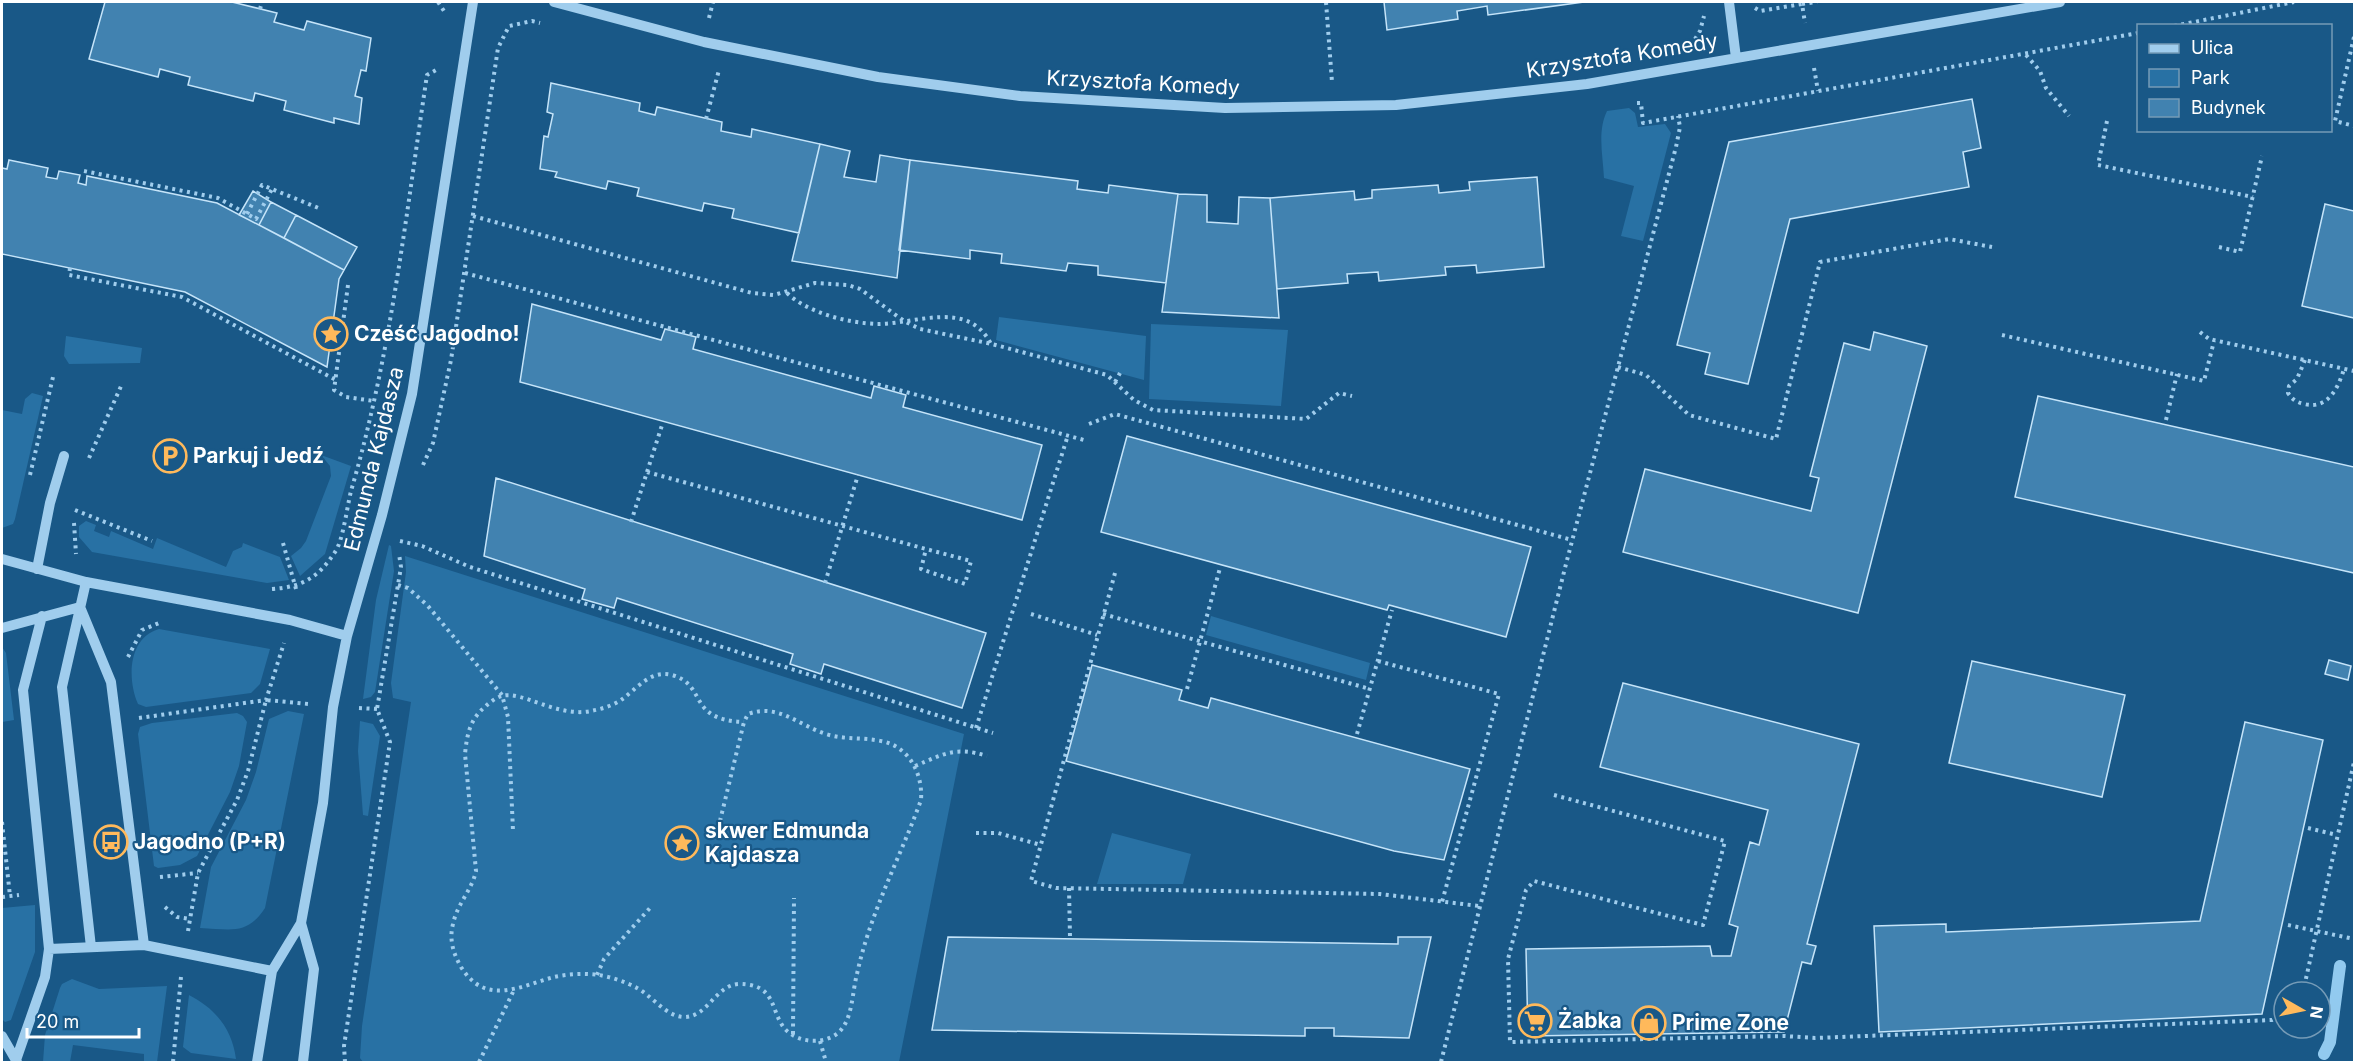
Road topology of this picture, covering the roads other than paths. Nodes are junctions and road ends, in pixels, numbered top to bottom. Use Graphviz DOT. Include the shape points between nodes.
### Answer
graph roads {
  1 [pos="473,2"];
  2 [pos="554,2"];
  3 [pos="1729,2"];
  4 [pos="2060,2"];
  5 [pos="1736,58"];
  6 [pos="64,456"];
  7 [pos="2,559"];
  8 [pos="37,569"];
  9 [pos="86,582"];
  10 [pos="80,607"];
  11 [pos="42,616"];
  12 [pos="2,628"];
  13 [pos="347,636"];
  14 [pos="301,923"];
  15 [pos="144,945"];
  16 [pos="91,947"];
  17 [pos="49,949"];
  18 [pos="272,971"];
  19 [pos="2,1036"];
  20 [pos="16,1061"];
  21 [pos="257,1062"];
  22 [pos="303,1062"];
  1 -- 13 [label="street, Edmunda Kajdasza" via="412,394"];
  2 -- 5 [label="street, Krzysztofa Komedy" via="725,47 878,77 1020,96 1225,108 1396,105 1597,83"];
  3 -- 5 [label="street"];
  4 -- 5 [label="street, Krzysztofa Komedy"];
  6 -- 8 [label="street"];
  7 -- 8 [label="street"];
  8 -- 9 [label="street"];
  9 -- 10 [label="street"];
  9 -- 13 [label="street" via="290,620"];
  10 -- 11 [label="street"];
  10 -- 15 [label="street" via="111,682"];
  10 -- 16 [label="street" via="62,687"];
  11 -- 12 [label="street"];
  11 -- 17 [label="street" via="23,690"];
  13 -- 14 [label="street, Edmunda Kajdasza"];
  14 -- 18 [label="street, Edmunda Kajdasza"];
  14 -- 22 [label="street, Edmunda Kajdasza" via="314,969"];
  15 -- 16 [label="street"];
  15 -- 18 [label="street"];
  16 -- 17 [label="street"];
  17 -- 20 [label="street" via="45,977"];
  18 -- 21 [label="street, Edmunda Kajdasza"];
  19 -- 20 [label="street"];
}
